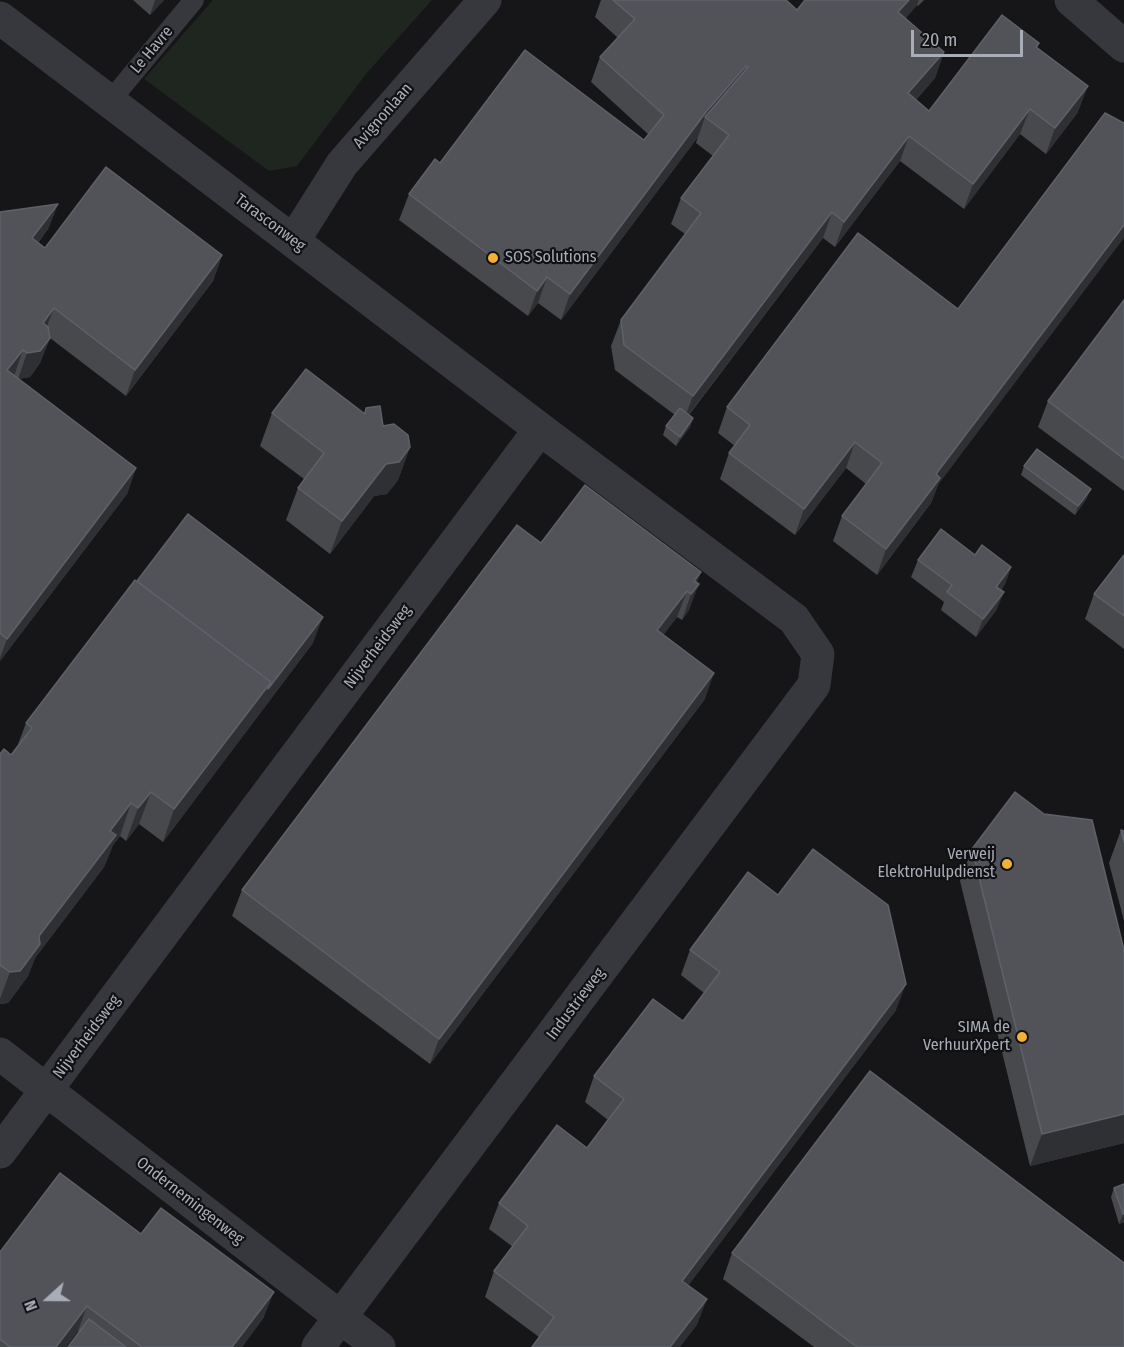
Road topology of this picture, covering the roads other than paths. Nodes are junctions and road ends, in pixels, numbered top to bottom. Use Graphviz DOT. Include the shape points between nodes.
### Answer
graph roads {
  1 [pos="194,0"];
  2 [pos="484,0"];
  3 [pos="1071,0"];
  4 [pos="0,18"];
  5 [pos="1124,46"];
  6 [pos="110,100"];
  7 [pos="294,240"];
  8 [pos="540,429"];
  9 [pos="0,1054"];
  10 [pos="48,1090"];
  11 [pos="0,1152"];
  12 [pos="341,1318"];
  13 [pos="318,1347"];
  14 [pos="379,1347"];
  1 -- 6 [label="lane, Le Havre"];
  2 -- 7 [label="street, Avignonlaan" via="342,164"];
  3 -- 5 [label="street"];
  4 -- 6 [label="street, Tarasconweg"];
  6 -- 7 [label="street, Tarasconweg"];
  7 -- 8 [label="street, Tarasconweg"];
  8 -- 10 [label="street, Nijverheidsweg"];
  8 -- 12 [label="street, Industrieweg" via="794,620 818,654 814,685"];
  9 -- 10 [label="street, Ondernemingenweg"];
  10 -- 11 [label="street, Nijverheidsweg"];
  10 -- 12 [label="street, Ondernemingenweg"];
  12 -- 13 [label="street, Industrieweg"];
  12 -- 14 [label="street, Ondernemingenweg"];
}
